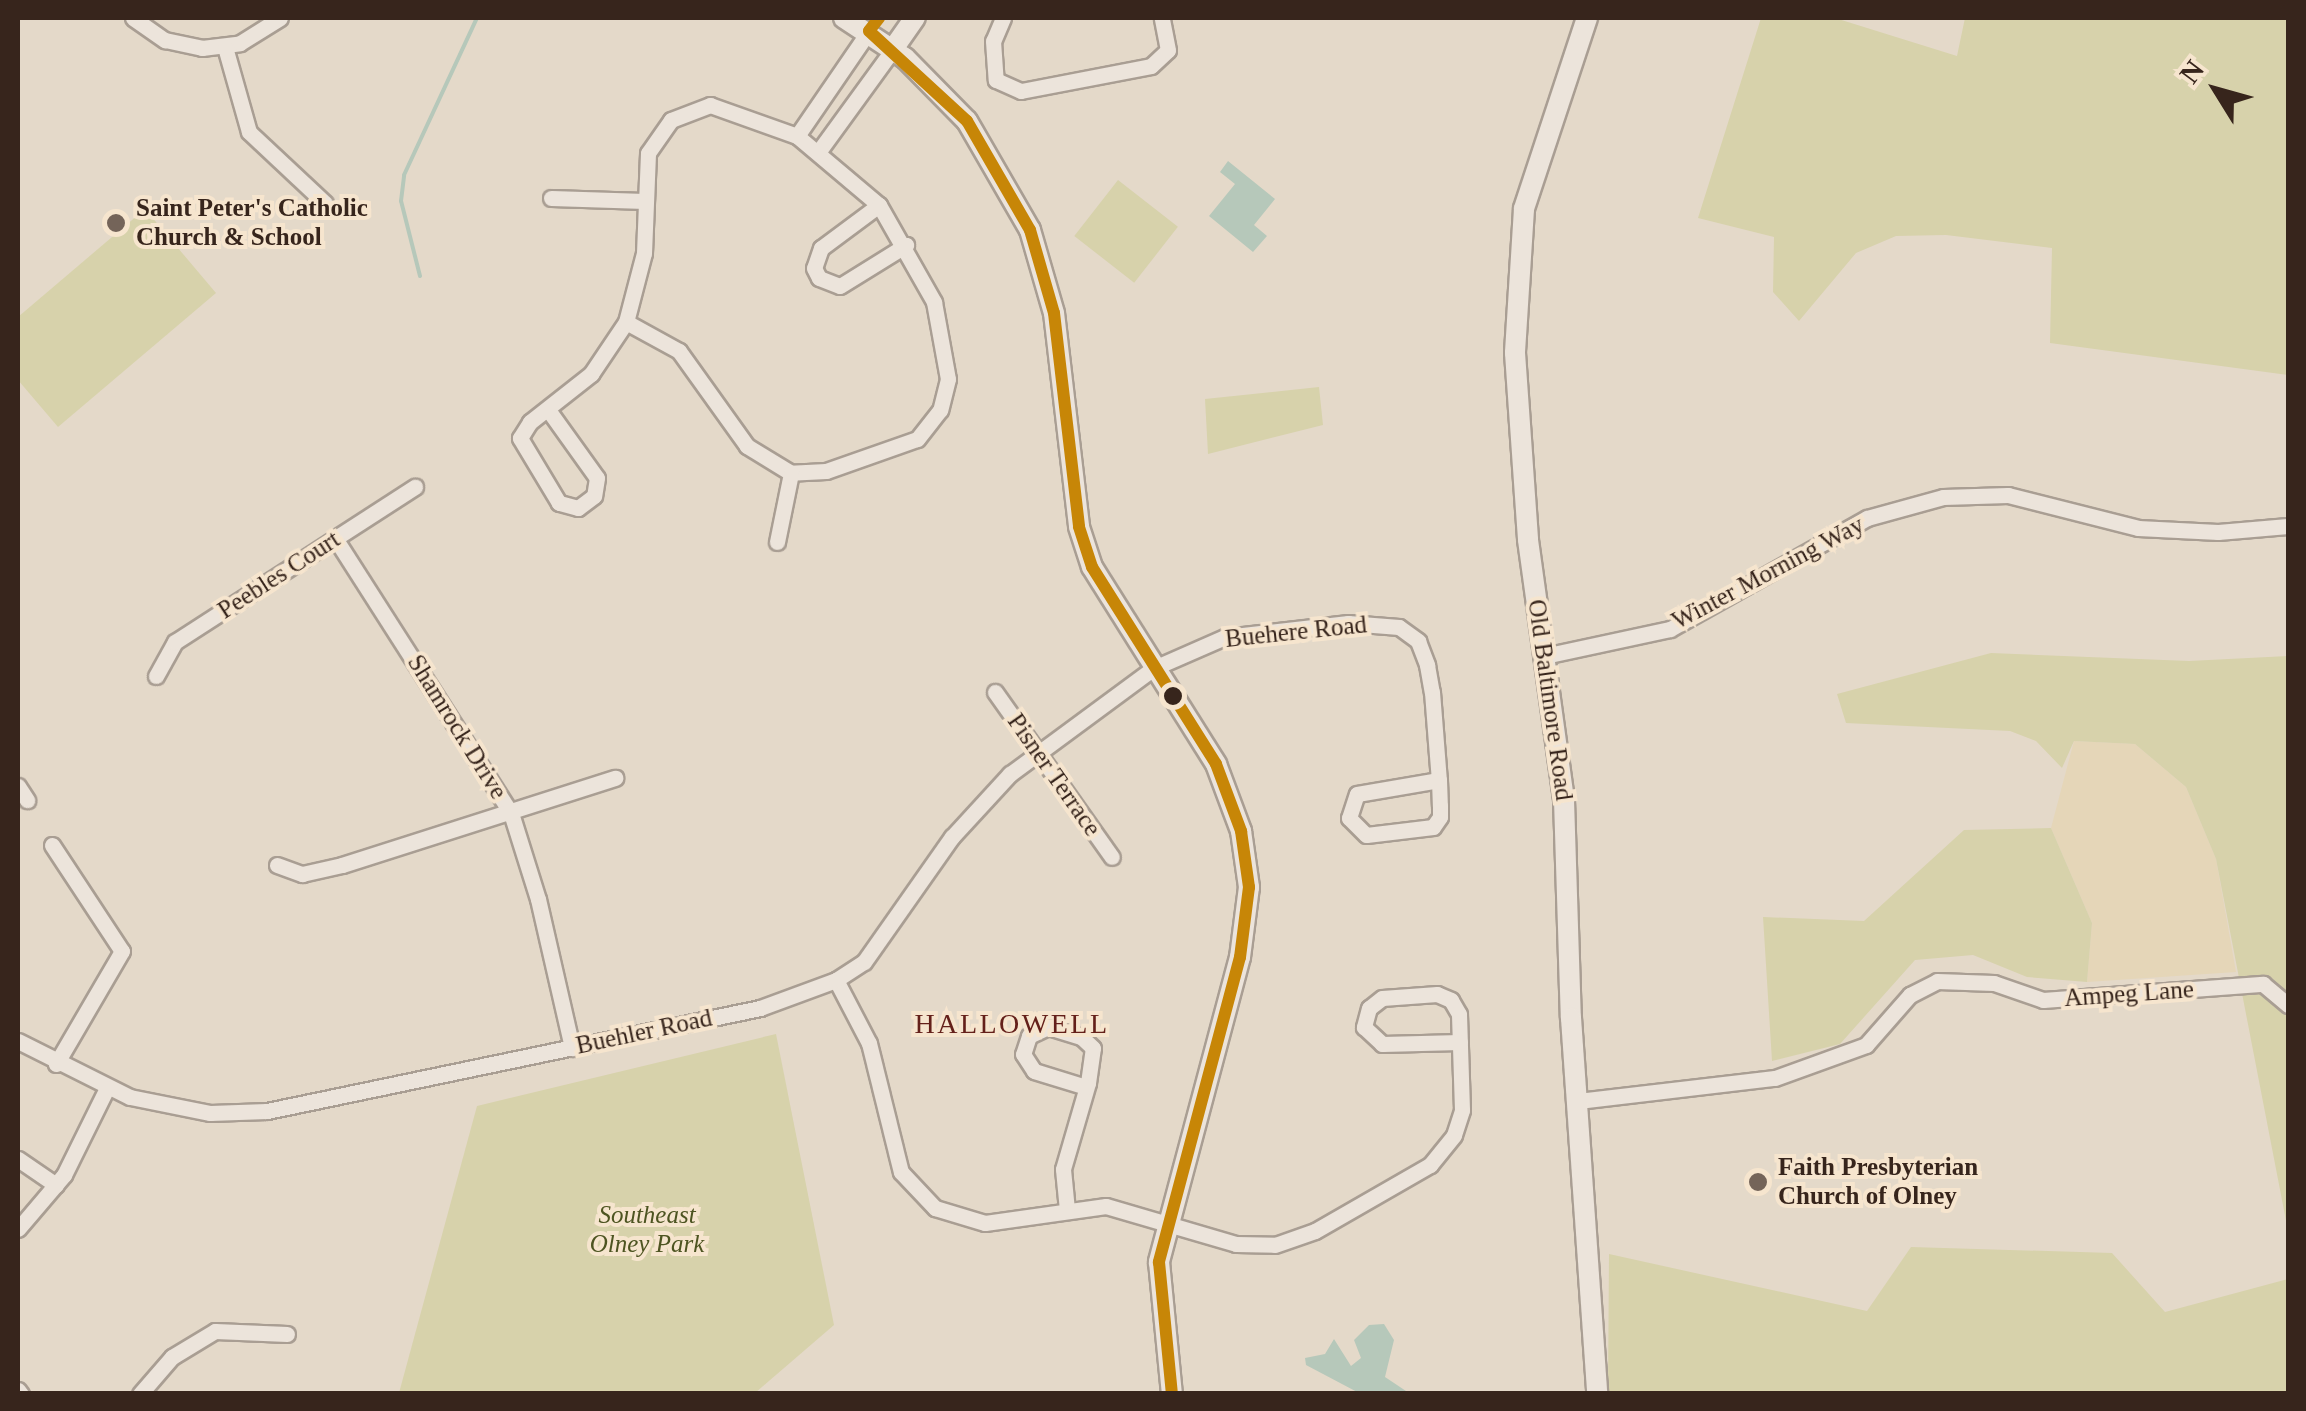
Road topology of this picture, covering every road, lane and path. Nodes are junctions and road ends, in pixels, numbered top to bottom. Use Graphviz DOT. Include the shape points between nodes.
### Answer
graph roads {
  1 [pos="133,18"];
  2 [pos="280,18"];
  3 [pos="844,18"];
  4 [pos="915,18"];
  5 [pos="1003,18"];
  6 [pos="1162,18"];
  7 [pos="1587,18"];
  8 [pos="874,24"];
  9 [pos="224,47"];
  10 [pos="893,49"];
  11 [pos="797,136"];
  12 [pos="819,150"];
  13 [pos="551,198"];
  14 [pos="644,201"];
  15 [pos="325,203"];
  16 [pos="879,205"];
  17 [pos="906,244"];
  18 [pos="626,322"];
  19 [pos="549,411"];
  20 [pos="790,473"];
  21 [pos="416,487"];
  22 [pos="2288,526"];
  23 [pos="335,538"];
  24 [pos="777,542"];
  25 [pos="1544,656"];
  26 [pos="1154,668"];
  27 [pos="156,676"];
  28 [pos="996,692"];
  29 [pos="1040,753"];
  30 [pos="615,778"];
  31 [pos="1439,780"];
  32 [pos="511,813"];
  33 [pos="52,845"];
  34 [pos="1112,857"];
  35 [pos="278,865"];
  36 [pos="836,980"];
  37 [pos="2288,1005"];
  38 [pos="18,1040"];
  39 [pos="1460,1042"];
  40 [pos="572,1048"];
  41 [pos="56,1064"];
  42 [pos="107,1088"];
  43 [pos="1086,1088"];
  44 [pos="1578,1102"];
  45 [pos="18,1159"];
  46 [pos="56,1186"];
  47 [pos="1067,1210"];
  48 [pos="1166,1222"];
  49 [pos="18,1229"];
  50 [pos="288,1334"];
  51 [pos="140,1394"];
  52 [pos="1172,1394"];
  53 [pos="1596,1394"];
  1 -- 9 [label="street" via="165,40"];
  2 -- 9 [label="street"];
  3 -- 8 [label="street"];
  4 -- 10 [label="street"];
  5 -- 6 [label="street" via="993,42 996,80 1021,91 1151,66 1168,50"];
  7 -- 25 [label="street, Old Baltimore Road" via="1524,209 1516,257 1514,353"];
  8 -- 10 [label="street"];
  8 -- 11 [label="street"];
  9 -- 15 [label="street" via="249,132"];
  10 -- 12 [label="street"];
  10 -- 26 [label="street" via="967,121 1030,230 1054,313 1079,527 1106,598"];
  11 -- 12 [label="street"];
  11 -- 14 [label="street" via="720,105 691,109 653,142"];
  12 -- 16 [label="street"];
  13 -- 14 [label="street"];
  14 -- 18 [label="street" via="644,253"];
  16 -- 17 [label="street"];
  16 -- 17 [label="street" via="821,248 818,278 840,286"];
  17 -- 20 [label="street" via="934,302 947,359 940,410 917,439 898,450 826,471"];
  18 -- 19 [label="street" via="591,374"];
  18 -- 20 [label="street" via="678,351 747,446"];
  19 -- 19 [label="street" via="596,478 594,496 578,508 559,503 522,448 524,430"];
  20 -- 24 [label="street"];
  21 -- 23 [label="street, Peebles Court"];
  22 -- 25 [label="street, Winter Morning Way" via="2218,532 2138,528 2008,496 1944,498 1867,518 1670,629"];
  23 -- 27 [label="street, Peebles Court" via="174,642"];
  23 -- 32 [label="street, Shamrock Drive"];
  25 -- 44 [label="street, Old Baltimore Road" via="1564,800"];
  26 -- 29 [label="street, Buehler Road"];
  26 -- 31 [label="street, Buehere Road" via="1226,637 1348,623 1399,627 1418,641 1427,664"];
  26 -- 48 [label="street" via="1228,789 1249,887 1240,957"];
  28 -- 29 [label="street, Pisner Terrace"];
  29 -- 34 [label="street, Pisner Terrace"];
  29 -- 36 [label="street, Buehler Road" via="980,802 878,947"];
  30 -- 32 [label="street"];
  31 -- 31 [label="street, Buehere Road" via="1357,794 1350,818 1366,835 1433,827 1440,818"];
  32 -- 35 [label="street" via="302,874"];
  32 -- 40 [label="street, Shamrock Drive"];
  33 -- 41 [label="street" via="122,951"];
  36 -- 40 [label="street, Buehler Road" via="760,1008"];
  36 -- 47 [label="street" via="860,1018 893,1150 917,1193 968,1220"];
  37 -- 44 [label="street, Ampeg Lane" via="2264,984 2043,1000 1994,983 1937,981 1910,996 1866,1045 1775,1078"];
  38 -- 41 [label="street, Buehler Road"];
  39 -- 39 [label="street" via="1382,1044 1366,1032 1365,1014 1382,998 1442,995 1459,1014"];
  39 -- 48 [label="street" via="1458,1124 1420,1174 1315,1231 1275,1244 1236,1244"];
  40 -- 42 [label="street, Buehler Road" via="267,1111 181,1110"];
  41 -- 42 [label="street, Buehler Road"];
  42 -- 46 [label="street"];
  43 -- 43 [label="street" via="1094,1056 1088,1042 1048,1026 1029,1036 1023,1054 1034,1071"];
  43 -- 47 [label="street" via="1063,1170"];
  44 -- 53 [label="street, Old Baltimore Road"];
  45 -- 46 [label="street"];
  46 -- 49 [label="street"];
  47 -- 48 [label="street" via="1106,1206"];
  48 -- 52 [label="street" via="1160,1316"];
  50 -- 51 [label="street" via="214,1331 172,1357"];
}
